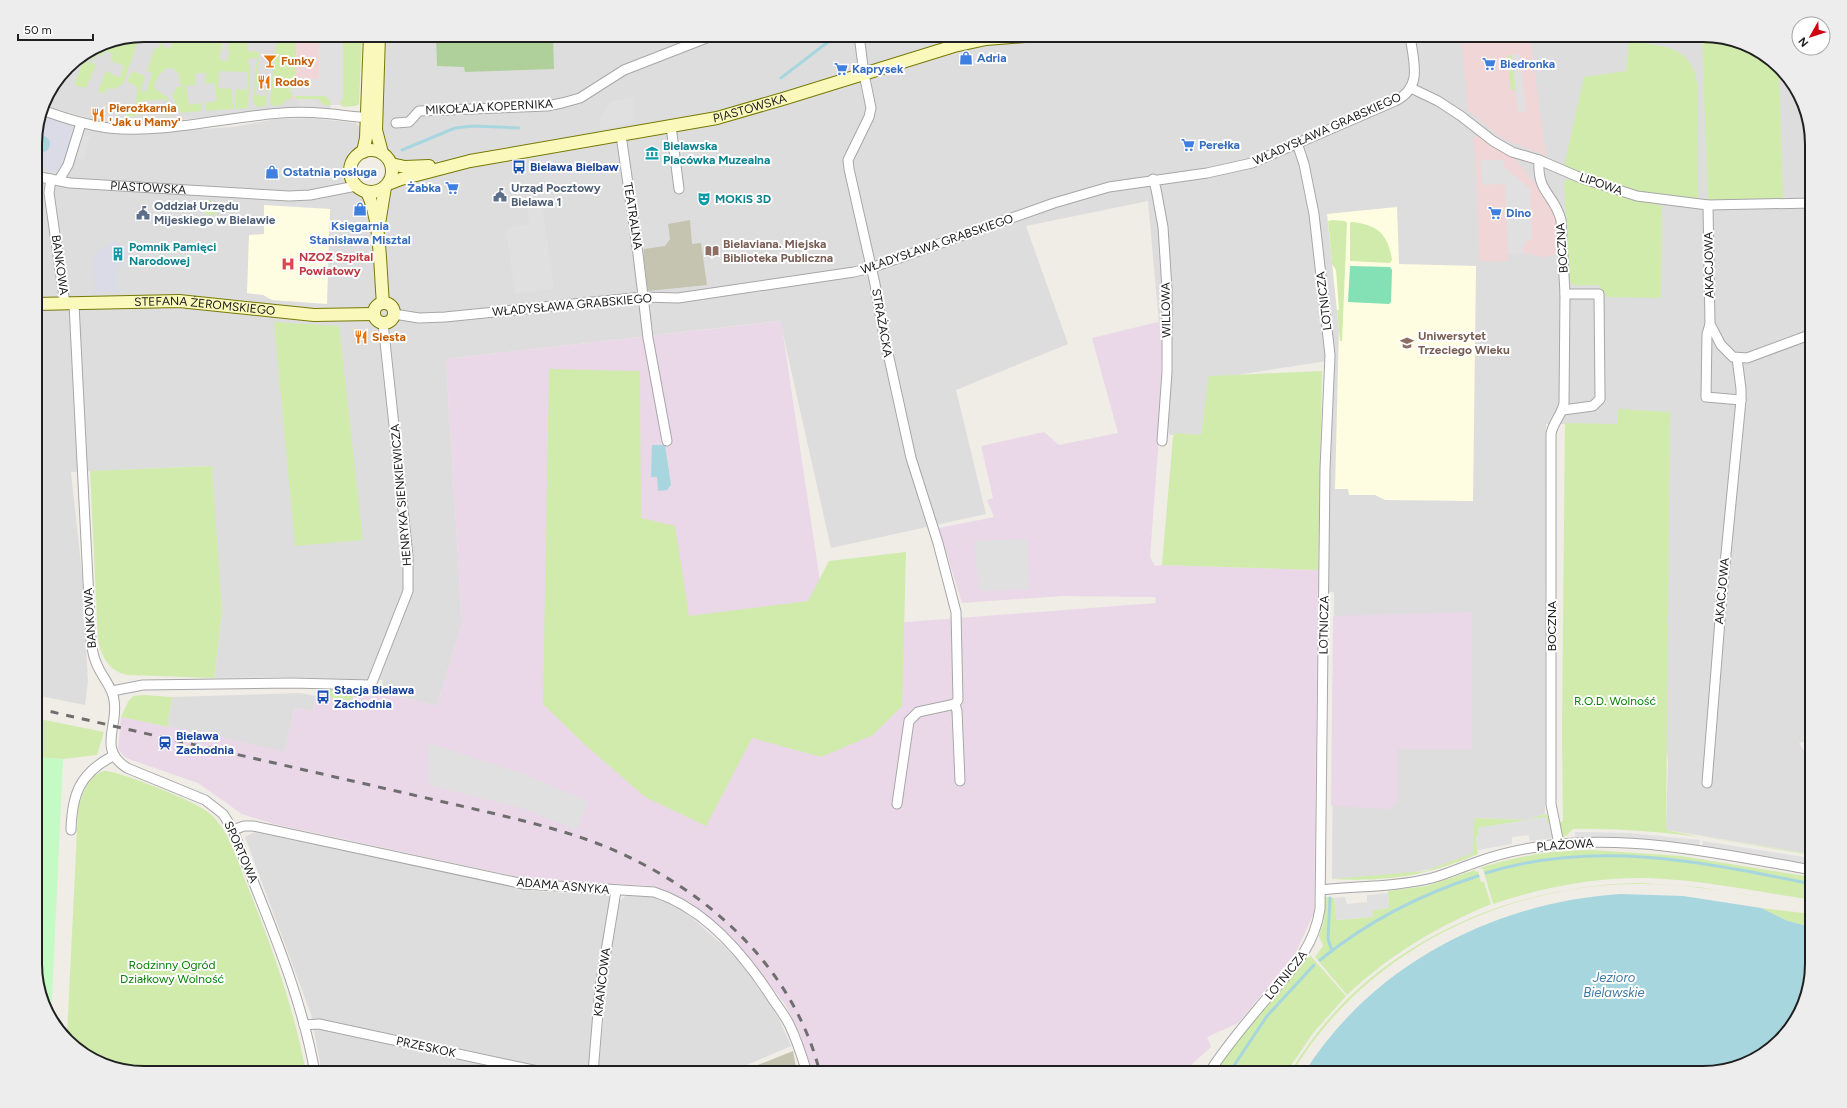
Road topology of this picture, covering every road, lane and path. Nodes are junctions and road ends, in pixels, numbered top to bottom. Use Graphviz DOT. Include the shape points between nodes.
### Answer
graph roads {
  1 [pos="370,42"];
  2 [pos="378,42"];
  3 [pos="696,42"];
  4 [pos="860,42"];
  5 [pos="969,42"];
  6 [pos="1411,42"];
  7 [pos="864,74"];
  8 [pos="1412,88"];
  9 [pos="47,112"];
  10 [pos="371,118"];
  11 [pos="81,123"];
  12 [pos="396,123"];
  13 [pos="671,126"];
  14 [pos="621,135"];
  15 [pos="1297,143"];
  16 [pos="363,152"];
  17 [pos="382,153"];
  18 [pos="1540,160"];
  19 [pos="391,164"];
  20 [pos="456,164"];
  21 [pos="42,177"];
  22 [pos="1153,179"];
  23 [pos="55,180"];
  24 [pos="356,186"];
  25 [pos="387,186"];
  26 [pos="680,189"];
  27 [pos="367,192"];
  28 [pos="1805,203"];
  29 [pos="1708,205"];
  30 [pos="378,237"];
  31 [pos="871,268"];
  32 [pos="1565,294"];
  33 [pos="643,297"];
  34 [pos="382,303"];
  35 [pos="42,304"];
  36 [pos="70,304"];
  37 [pos="374,314"];
  38 [pos="394,314"];
  39 [pos="383,323"];
  40 [pos="1710,324"];
  41 [pos="1805,337"];
  42 [pos="1737,358"];
  43 [pos="1741,400"];
  44 [pos="1563,410"];
  45 [pos="667,441"];
  46 [pos="1162,441"];
  47 [pos="112,691"];
  48 [pos="955,704"];
  49 [pos="113,756"];
  50 [pos="960,780"];
  51 [pos="1707,783"];
  52 [pos="897,804"];
  53 [pos="71,830"];
  54 [pos="233,830"];
  55 [pos="1559,844"];
  56 [pos="1805,869"];
  57 [pos="1321,890"];
  58 [pos="616,891"];
  59 [pos="304,1025"];
  60 [pos="313,1066"];
  61 [pos="514,1066"];
  62 [pos="594,1066"];
  63 [pos="804,1066"];
  64 [pos="1214,1066"];
  1 -- 10 [label="main road"];
  2 -- 10 [label="main road"];
  3 -- 12 [label="street, MIKOŁAJA KOPERNIKA" via="624,70 580,98 547,106 419,111 409,122"];
  4 -- 7 [label="street, STRAŻACKA"];
  5 -- 7 [label="main road, PIASTOWSKA"];
  6 -- 8 [label="street" via="1415,75"];
  7 -- 13 [label="main road, PIASTOWSKA" via="743,111"];
  7 -- 31 [label="street, STRAŻACKA" via="871,108 848,160"];
  8 -- 15 [label="street, WŁADYSŁAWA GRABSKIEGO" via="1395,101"];
  8 -- 18 [label="street, LIPOWA" via="1438,101 1512,152"];
  9 -- 11 [label="street"];
  10 -- 11 [label="street" via="299,112 172,126 116,128"];
  10 -- 16 [label="main road"];
  10 -- 17 [label="main road"];
  11 -- 23 [label="street" via="68,165"];
  13 -- 14 [label="main road, PIASTOWSKA"];
  13 -- 26 [label="street"];
  14 -- 20 [label="main road, PIASTOWSKA"];
  14 -- 33 [label="street, TEATRALNA"];
  15 -- 22 [label="street, WŁADYSŁAWA GRABSKIEGO" via="1252,163 1207,173"];
  15 -- 57 [label="street, LOTNICZA" via="1314,214 1330,355 1325,469"];
  16 -- 17 [label="main road" via="372,150"];
  16 -- 24 [label="main road" via="355,158 350,167 351,177"];
  17 -- 19 [label="main road"];
  18 -- 29 [label="street, LIPOWA" via="1581,178 1638,196"];
  18 -- 32 [label="street, BOCZNA" via="1538,175 1542,186 1558,209 1561,220"];
  19 -- 20 [label="main road, PIASTOWSKA" via="408,167"];
  19 -- 25 [label="main road" via="392,174"];
  20 -- 25 [label="main road, PIASTOWSKA" via="401,179"];
  21 -- 23 [label="street, PIASTOWSKA"];
  22 -- 31 [label="street, WŁADYSŁAWA GRABSKIEGO" via="1109,186 1054,203"];
  22 -- 46 [label="street, WILLOWA" via="1163,227 1167,289 1167,372"];
  23 -- 24 [label="street, PIASTOWSKA" via="294,196"];
  23 -- 36 [label="street, BANKOWA" via="49,193"];
  24 -- 27 [label="main road"];
  25 -- 27 [label="main road" via="376,192"];
  25 -- 30 [label="main road" via="382,197"];
  27 -- 30 [label="main road" via="372,202"];
  28 -- 29 [label="street, LIPOWA"];
  29 -- 40 [label="street, AKACJOWA"];
  30 -- 34 [label="main road"];
  31 -- 33 [label="street, WŁADYSŁAWA GRABSKIEGO" via="678,298"];
  31 -- 48 [label="street, STRAŻACKA" via="911,458 938,543 956,612 958,700"];
  32 -- 44 [label="street, BOCZNA"];
  32 -- 44 [label="street" via="1600,294 1600,399 1594,406"];
  33 -- 38 [label="street, WŁADYSŁAWA GRABSKIEGO" via="445,317 419,318"];
  33 -- 45 [label="street, TEATRALNA"];
  34 -- 37 [label="main road" via="377,306"];
  34 -- 38 [label="main road" via="391,306"];
  35 -- 36 [label="main road, STEFANA ŻEROMSKIEGO"];
  36 -- 37 [label="main road, STEFANA ŻEROMSKIEGO" via="179,301 314,315"];
  36 -- 47 [label="street, BANKOWA" via="91,640 95,662"];
  37 -- 39 [label="main road" via="378,322"];
  38 -- 39 [label="main road" via="390,321"];
  39 -- 47 [label="street, HENRYKA SIENKIEWICZA" via="408,556 408,591 371,685 151,685"];
  40 -- 42 [label="street, AKACJOWA" via="1721,345"];
  40 -- 43 [label="street, AKACJOWA" via="1707,334 1706,397"];
  41 -- 42 [label="street" via="1757,355"];
  42 -- 43 [label="street, AKACJOWA" via="1742,389"];
  43 -- 51 [label="street, AKACJOWA"];
  44 -- 55 [label="street, BOCZNA" via="1553,424 1551,434 1551,804"];
  47 -- 49 [label="street" via="115,711 110,738"];
  48 -- 50 [label="street, STRAŻACKA"];
  48 -- 52 [label="street" via="918,712 909,721"];
  49 -- 53 [label="street" via="93,768 82,783 73,806"];
  49 -- 54 [label="street, SPORTOWA" via="127,768 205,800 223,814"];
  54 -- 58 [label="street, ADAMA ASNYKA" via="253,826 524,884"];
  54 -- 59 [label="street, SPORTOWA" via="278,940"];
  55 -- 56 [label="street, PLAŻOWA" via="1661,846"];
  55 -- 57 [label="street, PLAŻOWA" via="1500,855 1420,880"];
  57 -- 64 [label="street, LOTNICZA" via="1316,927 1306,950"];
  58 -- 62 [label="street, KRAŃCOWA" via="602,975"];
  58 -- 63 [label="street, ADAMA ASNYKA" via="654,892 669,897 690,909 731,944 758,976 789,1023"];
  59 -- 60 [label="street, SPORTOWA"];
  59 -- 61 [label="street, PRZESKOK" via="318,1024"];
}
